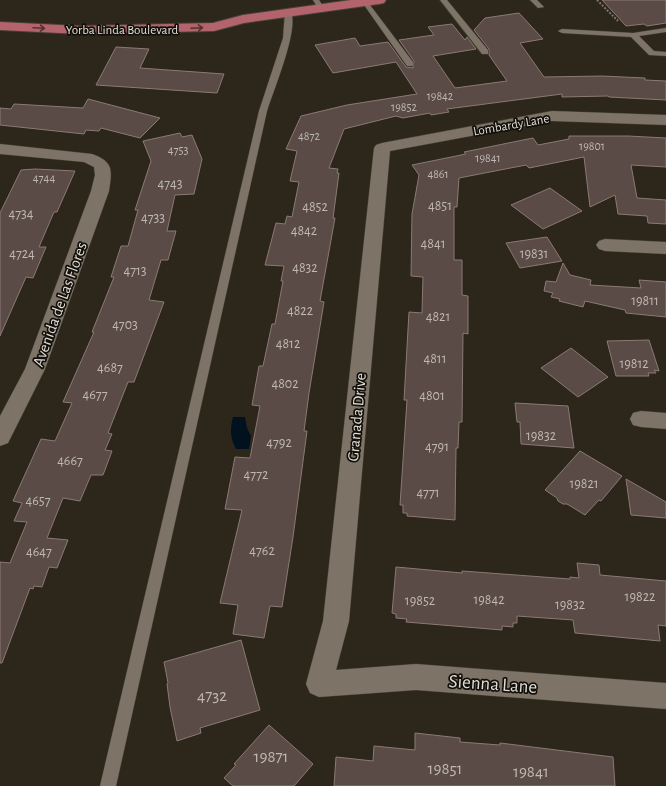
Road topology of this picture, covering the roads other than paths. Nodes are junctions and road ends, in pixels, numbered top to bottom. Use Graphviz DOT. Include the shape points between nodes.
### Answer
graph roads {
  1 [pos="443,0"];
  2 [pos="533,0"];
  3 [pos="372,1"];
  4 [pos="318,4"];
  5 [pos="540,7"];
  6 [pos="0,14"];
  7 [pos="288,14"];
  8 [pos="64,23"];
  9 [pos="0,26"];
  10 [pos="666,30"];
  11 [pos="562,31"];
  12 [pos="633,35"];
  13 [pos="485,52"];
  14 [pos="666,54"];
  15 [pos="410,64"];
  16 [pos="666,120"];
  17 [pos="382,148"];
  18 [pos="0,149"];
  19 [pos="605,245"];
  20 [pos="666,248"];
  21 [pos="641,419"];
  22 [pos="666,421"];
  23 [pos="0,437"];
  24 [pos="319,684"];
  25 [pos="666,696"];
  26 [pos="108,786"];
  1 -- 13 [label="lane"];
  2 -- 5 [label="lane"];
  3 -- 4 [label="main road, Yorba Linda Boulevard"];
  3 -- 15 [label="lane"];
  4 -- 7 [label="main road, Yorba Linda Boulevard"];
  6 -- 8 [label="main road, Yorba Linda Boulevard"];
  7 -- 8 [label="main road, Yorba Linda Boulevard" via="243,18 214,27 154,29"];
  7 -- 26 [label="lane" via="287,38 263,111"];
  9 -- 8 [label="main road, Yorba Linda Boulevard, one-way"];
  10 -- 12 [label="lane"];
  11 -- 12 [label="lane"];
  12 -- 14 [label="lane" via="652,53"];
  16 -- 17 [label="street, Lombardy Lane" via="552,116"];
  17 -- 24 [label="street, Granada Drive" via="336,621"];
  18 -- 23 [label="street, Avenida de Las Flores" via="86,156 102,166 103,175 100,191 35,369"];
  19 -- 20 [label="street"];
  21 -- 22 [label="street"];
  24 -- 25 [label="street, Sienna Lane" via="416,677"];
}
